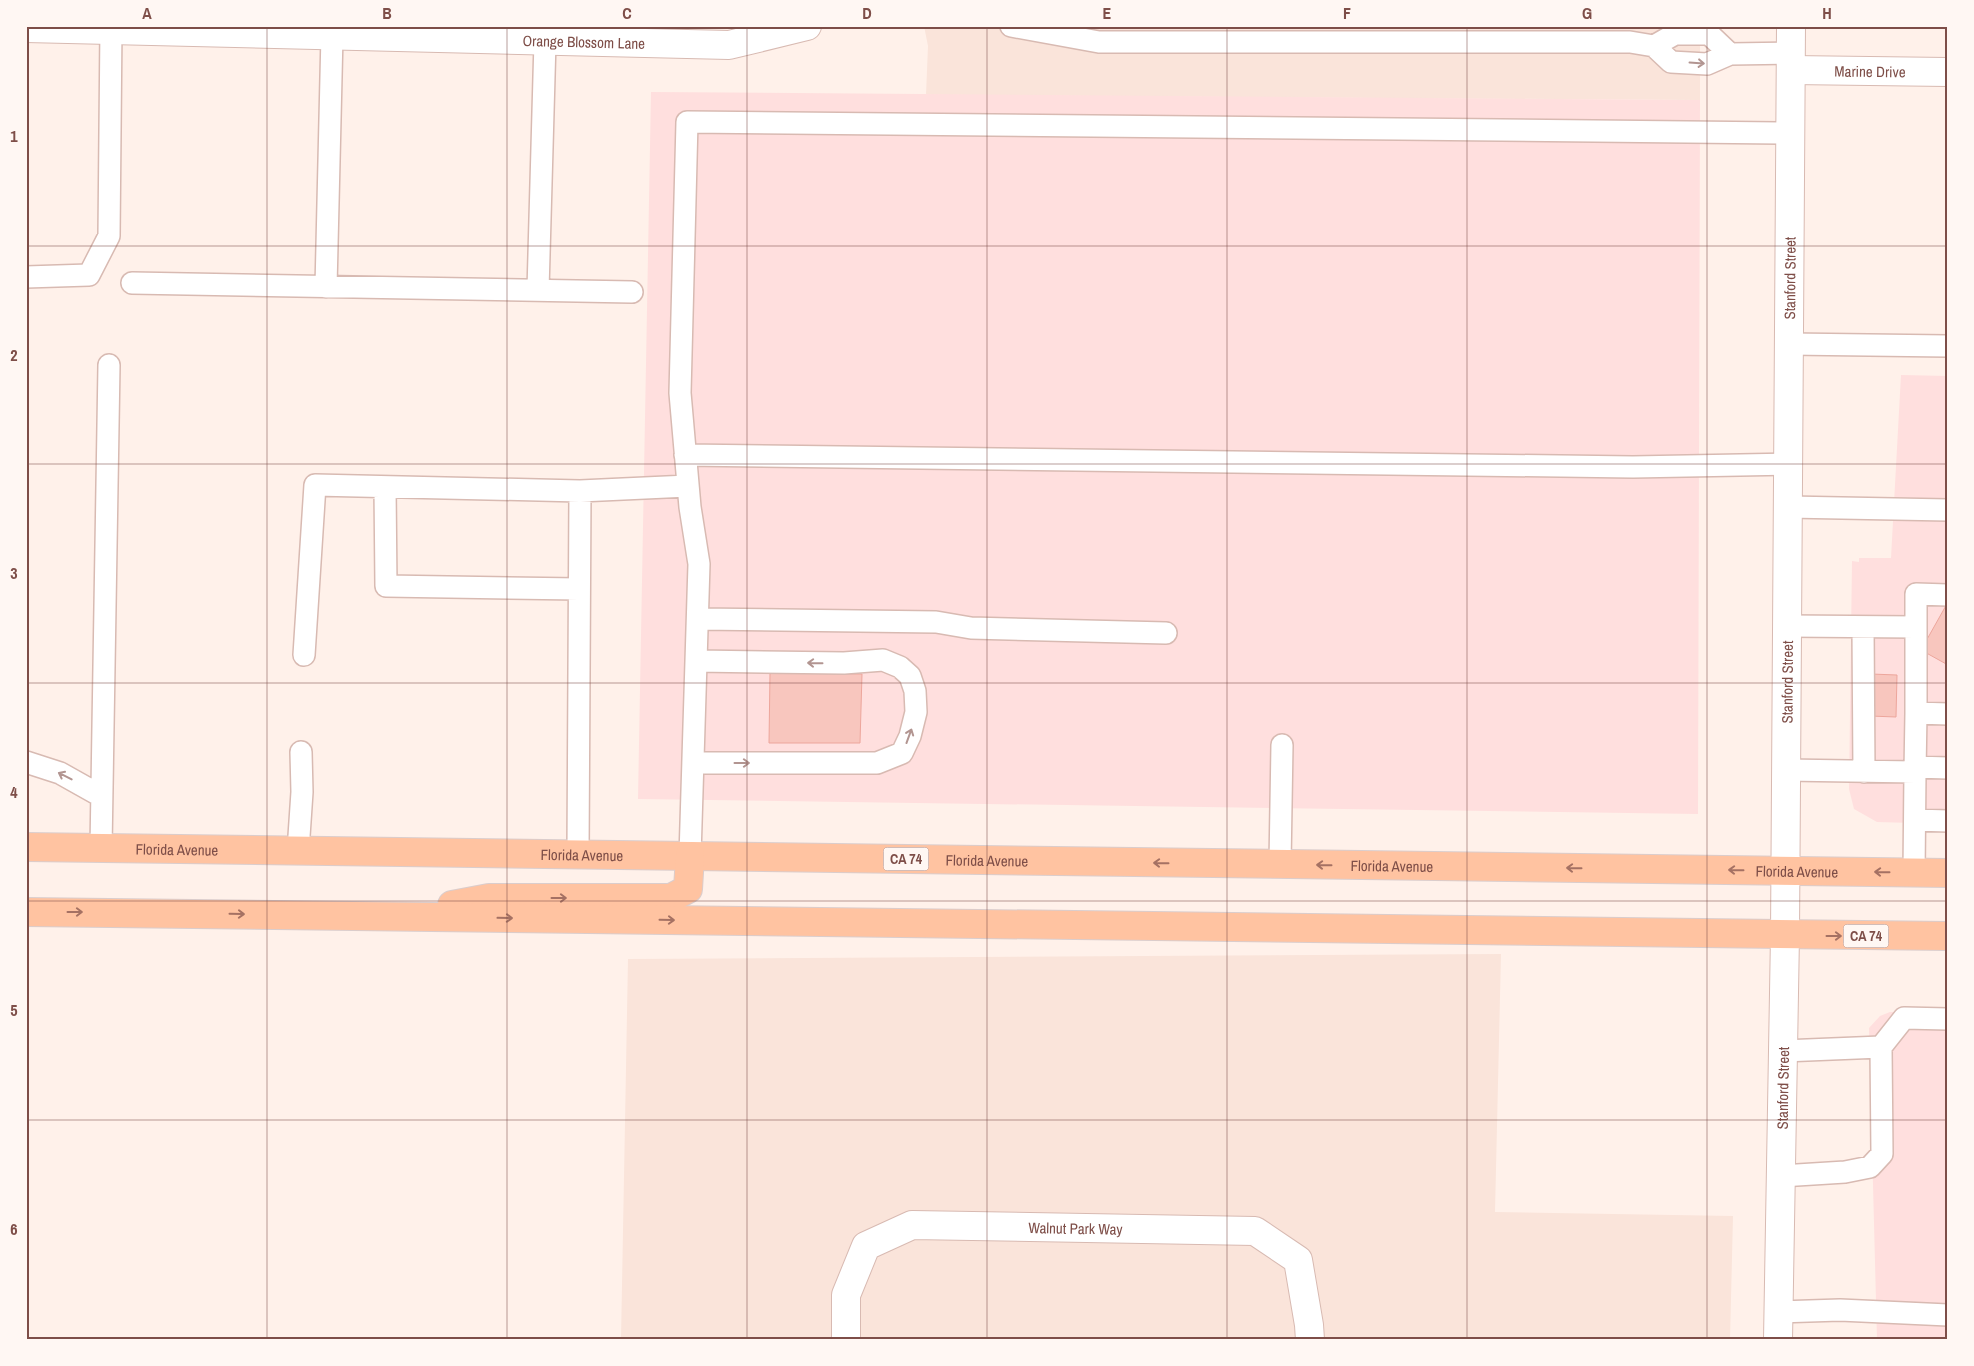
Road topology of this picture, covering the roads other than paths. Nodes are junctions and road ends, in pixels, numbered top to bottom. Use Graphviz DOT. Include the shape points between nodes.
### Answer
graph roads {
  1 [pos="807,26"];
  2 [pos="1012,26"];
  3 [pos="26,28"];
  4 [pos="111,28"];
  5 [pos="304,30"];
  6 [pos="514,33"];
  7 [pos="332,35"];
  8 [pos="545,41"];
  9 [pos="1654,46"];
  10 [pos="1791,50"];
  11 [pos="1730,54"];
  12 [pos="1948,72"];
  13 [pos="1790,133"];
  14 [pos="26,277"];
  15 [pos="132,283"];
  16 [pos="326,287"];
  17 [pos="538,290"];
  18 [pos="632,292"];
  19 [pos="1789,344"];
  20 [pos="1948,346"];
  21 [pos="109,365"];
  22 [pos="685,455"];
  23 [pos="1788,464"];
  24 [pos="688,486"];
  25 [pos="385,487"];
  26 [pos="580,491"];
  27 [pos="1788,507"];
  28 [pos="1948,510"];
  29 [pos="579,589"];
  30 [pos="1948,595"];
  31 [pos="698,618"];
  32 [pos="1787,626"];
  33 [pos="1863,627"];
  34 [pos="1916,627"];
  35 [pos="1166,633"];
  36 [pos="304,655"];
  37 [pos="696,661"];
  38 [pos="1916,713"];
  39 [pos="1948,714"];
  40 [pos="1282,745"];
  41 [pos="301,752"];
  42 [pos="26,762"];
  43 [pos="694,763"];
  44 [pos="1948,768"];
  45 [pos="1786,770"];
  46 [pos="1915,770"];
  47 [pos="1864,772"];
  48 [pos="101,796"];
  49 [pos="1915,820"];
  50 [pos="1948,821"];
  51 [pos="26,847"];
  52 [pos="101,848"];
  53 [pos="298,851"];
  54 [pos="578,854"];
  55 [pos="690,856"];
  56 [pos="1280,864"];
  57 [pos="1785,871"];
  58 [pos="1914,873"];
  59 [pos="1948,873"];
  60 [pos="26,912"];
  61 [pos="389,916"];
  62 [pos="1785,935"];
  63 [pos="1948,936"];
  64 [pos="1948,1019"];
  65 [pos="1881,1047"];
  66 [pos="1783,1051"];
  67 [pos="1781,1176"];
  68 [pos="1778,1312"];
  69 [pos="1948,1315"];
  70 [pos="846,1340"];
  71 [pos="1310,1340"];
  72 [pos="1778,1340"];
  1 -- 8 [label="street, Orange Blossom Lane" via="729,45"];
  2 -- 9 [label="lane" via="1098,42 1630,42"];
  3 -- 4 [label="street, Orange Blossom Lane"];
  4 -- 5 [label="street, Orange Blossom Lane"];
  4 -- 14 [label="lane" via="109,236 89,274"];
  5 -- 7 [label="street, Orange Blossom Lane"];
  6 -- 7 [label="street, Orange Blossom Lane"];
  6 -- 8 [label="street, Orange Blossom Lane"];
  7 -- 16 [label="lane"];
  8 -- 17 [label="lane"];
  9 -- 11 [label="lane, one-way" via="1671,62 1707,64"];
  9 -- 11 [label="lane" via="1675,34 1709,34"];
  10 -- 11 [label="lane"];
  10 -- 12 [label="street, Marine Drive"];
  10 -- 13 [label="street, Stanford Street"];
  13 -- 19 [label="street, Stanford Street"];
  13 -- 22 [label="lane" via="687,122 680,393"];
  15 -- 16 [label="lane"];
  16 -- 17 [label="lane"];
  17 -- 18 [label="lane"];
  19 -- 20 [label="lane"];
  19 -- 23 [label="street, Stanford Street"];
  21 -- 48 [label="lane"];
  22 -- 23 [label="lane" via="1633,467"];
  22 -- 24 [label="lane"];
  23 -- 27 [label="street, Stanford Street"];
  24 -- 26 [label="lane"];
  24 -- 31 [label="lane" via="699,564"];
  25 -- 26 [label="lane"];
  25 -- 29 [label="lane" via="386,586"];
  25 -- 36 [label="lane" via="315,485"];
  26 -- 29 [label="lane"];
  27 -- 28 [label="lane"];
  27 -- 32 [label="street, Stanford Street"];
  29 -- 54 [label="lane"];
  30 -- 34 [label="lane" via="1916,594"];
  31 -- 35 [label="lane" via="936,622 971,628"];
  31 -- 37 [label="lane"];
  32 -- 33 [label="lane"];
  32 -- 45 [label="street, Stanford Street"];
  33 -- 34 [label="lane"];
  33 -- 47 [label="lane"];
  34 -- 38 [label="lane"];
  37 -- 43 [label="lane"];
  43 -- 37 [label="lane, one-way" via="877,763 902,753 916,712 910,676 900,667 883,660 844,664"];
  38 -- 39 [label="lane"];
  38 -- 46 [label="lane"];
  40 -- 56 [label="lane"];
  41 -- 53 [label="lane"];
  48 -- 42 [label="lane, one-way" via="60,772"];
  43 -- 55 [label="lane"];
  44 -- 46 [label="lane"];
  45 -- 47 [label="lane"];
  45 -- 57 [label="street, Stanford Street"];
  46 -- 47 [label="lane"];
  46 -- 49 [label="lane"];
  48 -- 52 [label="lane"];
  49 -- 50 [label="lane"];
  49 -- 58 [label="lane"];
  51 -- 52 [label="main road, Florida Avenue / CA 74"];
  52 -- 53 [label="main road, Florida Avenue / CA 74"];
  53 -- 54 [label="main road, Florida Avenue / CA 74"];
  54 -- 55 [label="main road, Florida Avenue / CA 74"];
  56 -- 55 [label="main road, Florida Avenue / CA 74, one-way"];
  61 -- 55 [label="main road, one-way" via="489,898 671,898 688,889"];
  57 -- 56 [label="main road, Florida Avenue / CA 74, one-way"];
  58 -- 57 [label="main road, Florida Avenue / CA 74, one-way"];
  57 -- 62 [label="street, Stanford Street"];
  58 -- 59 [label="main road, Florida Avenue / CA 74"];
  60 -- 61 [label="main road, CA 74, one-way"];
  61 -- 62 [label="main road, CA 74, one-way"];
  62 -- 63 [label="main road, CA 74, one-way"];
  62 -- 66 [label="street, Stanford Street"];
  64 -- 65 [label="lane" via="1904,1018"];
  65 -- 66 [label="lane"];
  65 -- 67 [label="lane" via="1882,1154 1870,1167 1846,1172"];
  66 -- 67 [label="street, Stanford Street"];
  67 -- 68 [label="street, Stanford Street"];
  68 -- 69 [label="lane" via="1840,1310"];
  68 -- 72 [label="street, Stanford Street"];
  70 -- 71 [label="street, Walnut Park Way" via="846,1295 866,1246 912,1225 1255,1231 1298,1260"];
}
